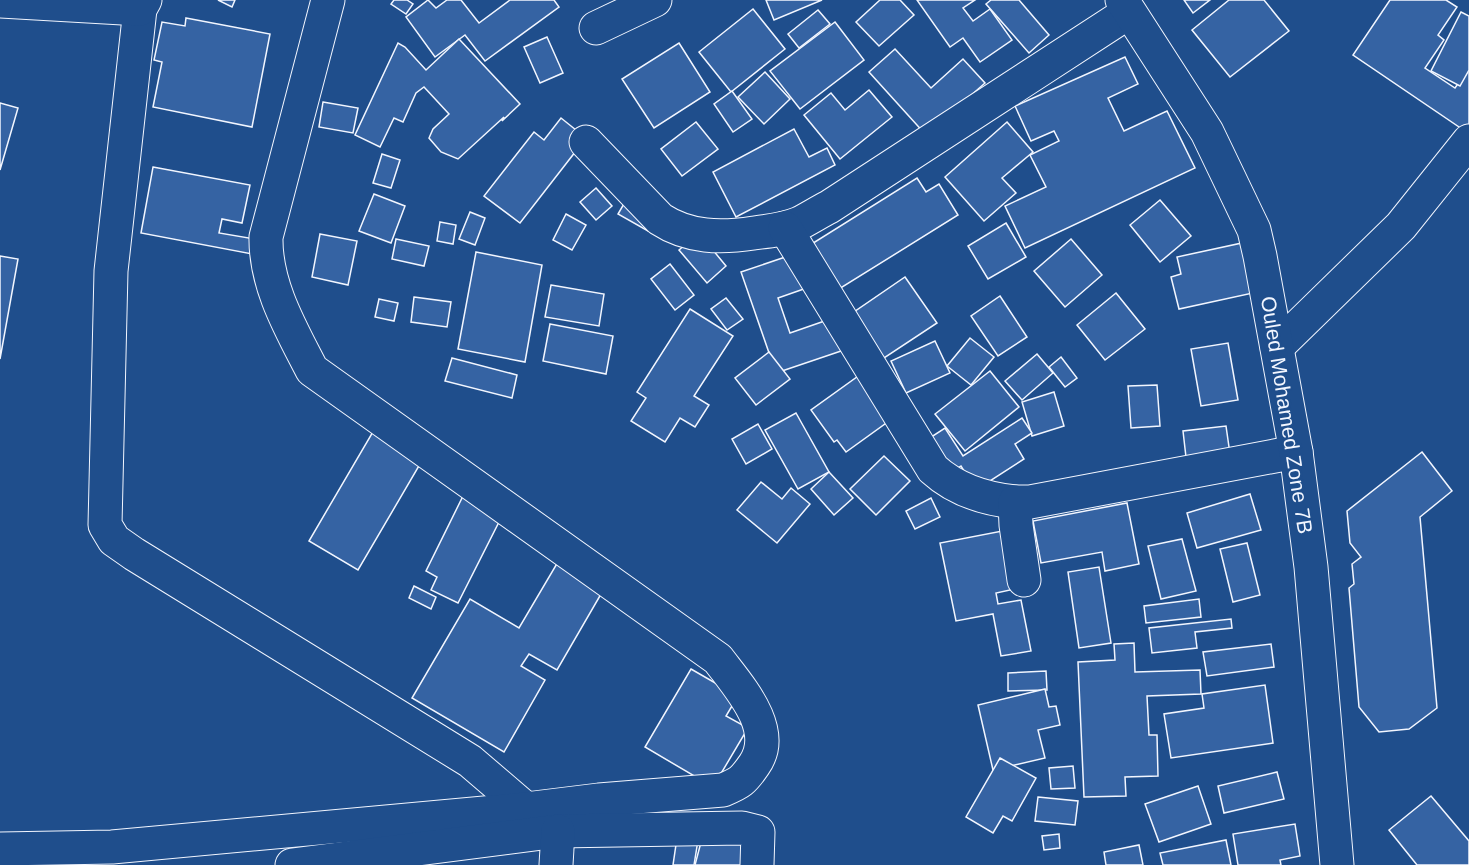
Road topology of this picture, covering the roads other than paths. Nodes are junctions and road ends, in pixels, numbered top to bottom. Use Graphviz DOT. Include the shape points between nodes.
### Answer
graph roads {
  1 [pos="328,0"];
  2 [pos="655,0"];
  3 [pos="0,1"];
  4 [pos="143,4"];
  5 [pos="1126,6"];
  6 [pos="596,28"];
  7 [pos="1469,141"];
  8 [pos="586,142"];
  9 [pos="784,228"];
  10 [pos="1277,347"];
  11 [pos="1296,452"];
  12 [pos="1015,502"];
  13 [pos="1024,580"];
  14 [pos="526,809"];
  15 [pos="558,831"];
  16 [pos="0,849"];
  17 [pos="339,862"];
  18 [pos="292,865"];
  19 [pos="556,865"];
  20 [pos="757,865"];
  21 [pos="1337,865"];
  1 -- 14 [label="street" via="266,237 266,257 283,314 312,370 718,659 749,700 763,733 760,757 754,766 742,783 723,790"];
  2 -- 6 [label="street"];
  3 -- 4 [label="street"];
  4 -- 14 [label="street" via="111,271 105,525 114,540 134,554 470,760"];
  5 -- 9 [label="street" via="829,207"];
  5 -- 10 [label="street, Ouled Mohamed Zone 7B" via="1207,132 1254,230"];
  7 -- 10 [label="street" via="1401,226"];
  8 -- 9 [label="street" via="660,219 674,228 732,237"];
  9 -- 12 [label="street" via="933,469 967,491"];
  10 -- 11 [label="street, Ouled Mohamed Zone 7B"];
  11 -- 12 [label="street"];
  11 -- 21 [label="street, Ouled Mohamed Zone 7B" via="1311,567"];
  12 -- 13 [label="street"];
  14 -- 16 [label="street" via="112,848"];
  15 -- 17 [label="street"];
  15 -- 19 [label="street"];
  15 -- 20 [label="street" via="755,830"];
  17 -- 18 [label="street"];
}
